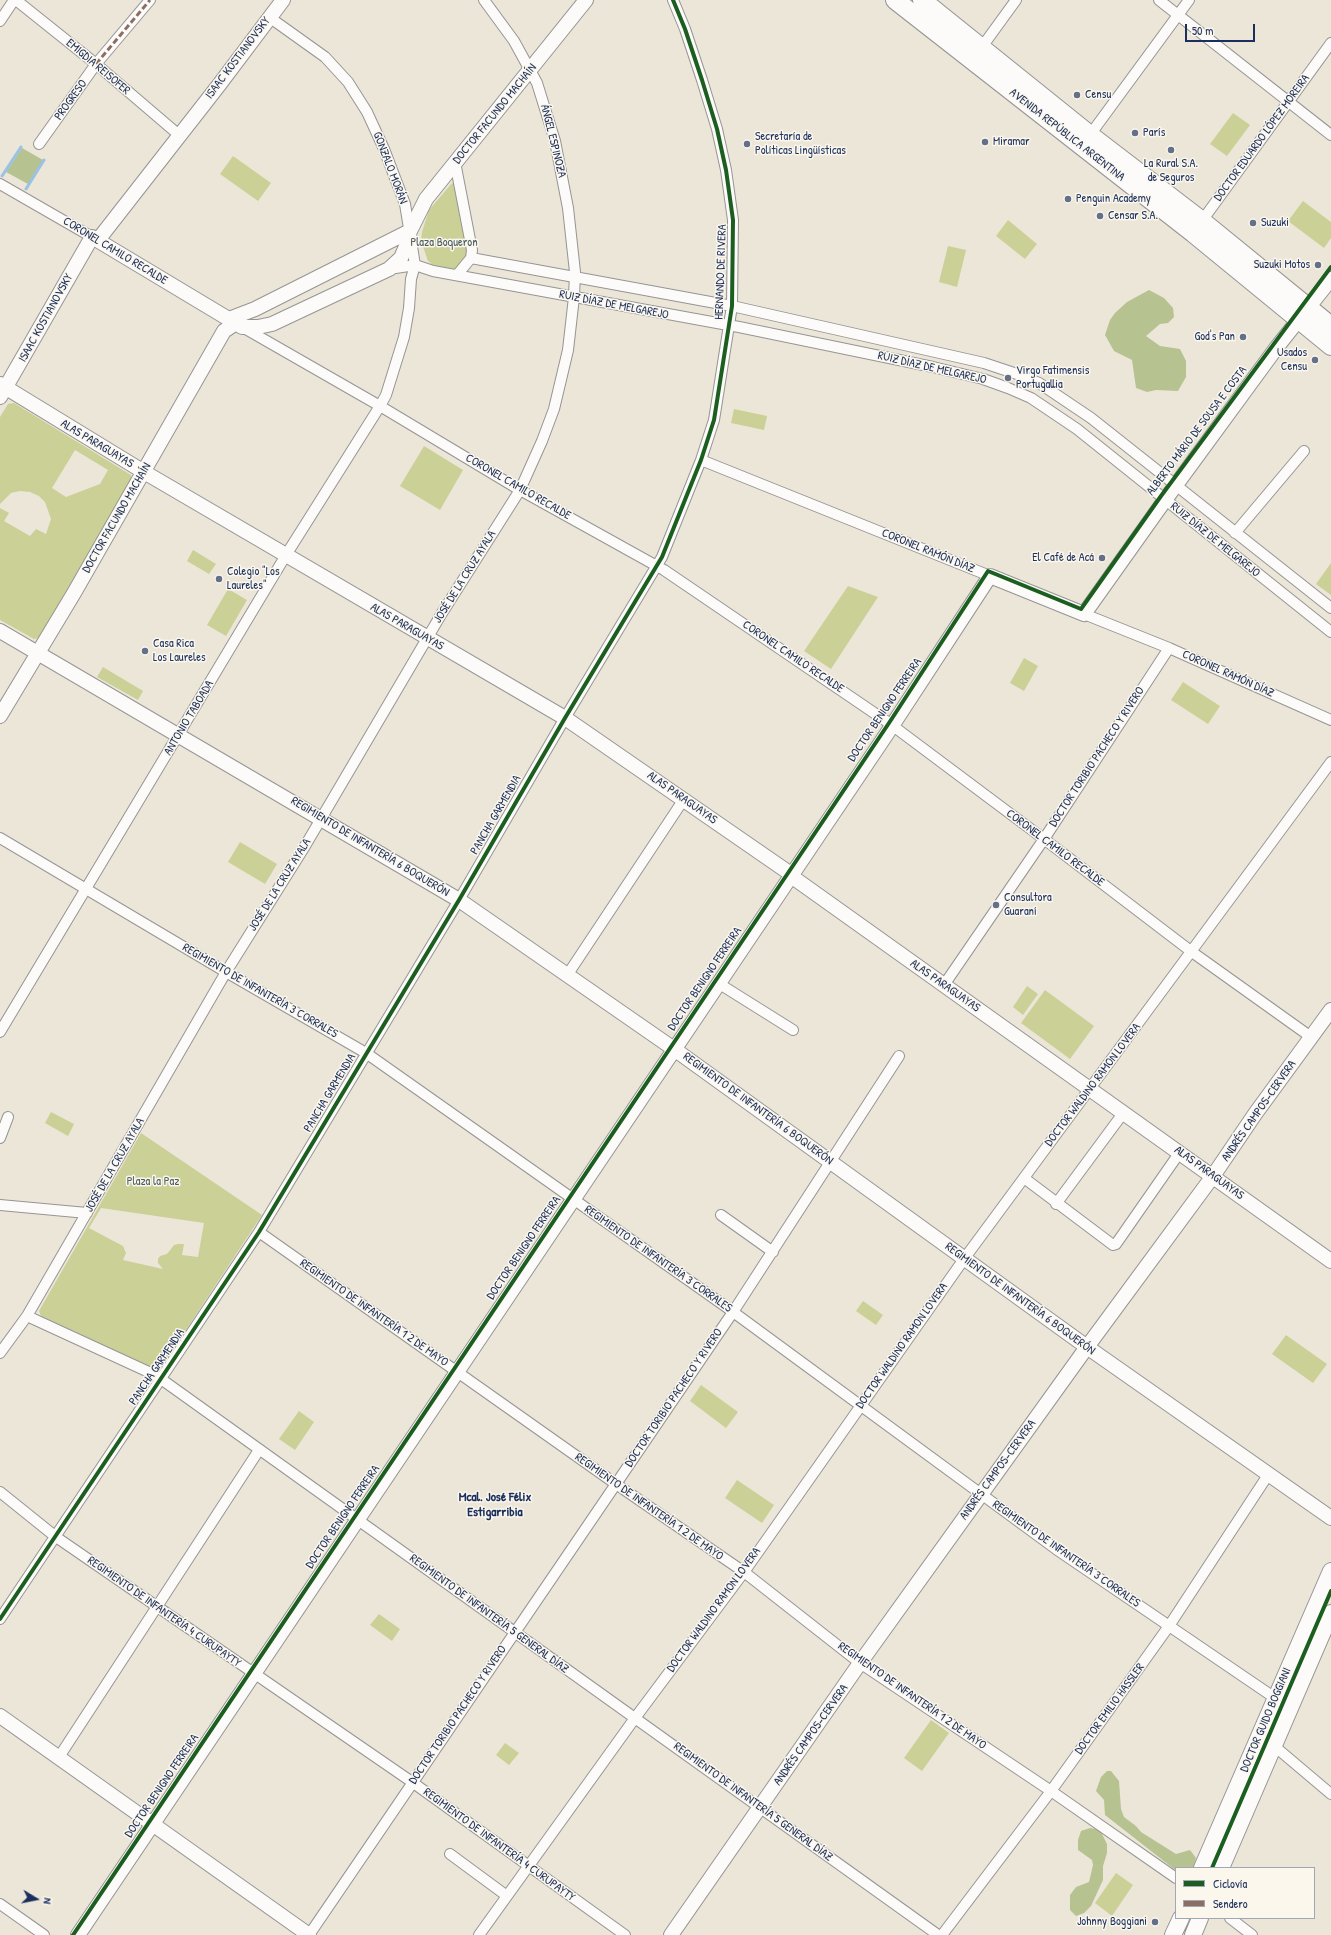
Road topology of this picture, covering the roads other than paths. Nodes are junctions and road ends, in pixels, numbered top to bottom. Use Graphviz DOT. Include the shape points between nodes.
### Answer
graph roads {
  1 [pos="15,0"];
  2 [pos="150,0"];
  3 [pos="283,0"];
  4 [pos="484,0"];
  5 [pos="586,0"];
  6 [pos="673,0"];
  7 [pos="895,0"];
  8 [pos="922,0"];
  9 [pos="1016,0"];
  10 [pos="1159,0"];
  11 [pos="1188,0"];
  12 [pos="1178,15"];
  13 [pos="269,17"];
  14 [pos="0,21"];
  15 [pos="1331,43"];
  16 [pos="976,54"];
  17 [pos="96,64"];
  18 [pos="530,70"];
  19 [pos="1289,102"];
  20 [pos="179,135"];
  21 [pos="1331,135"];
  22 [pos="1086,141"];
  23 [pos="39,144"];
  24 [pos="455,162"];
  25 [pos="0,184"];
  26 [pos="1198,227"];
  27 [pos="410,231"];
  28 [pos="95,239"];
  29 [pos="471,258"];
  30 [pos="415,265"];
  31 [pos="389,269"];
  32 [pos="457,275"];
  33 [pos="575,278"];
  34 [pos="1331,279"];
  35 [pos="574,297"];
  36 [pos="732,306"];
  37 [pos="1303,313"];
  38 [pos="236,323"];
  39 [pos="729,326"];
  40 [pos="1331,326"];
  41 [pos="1331,346"];
  42 [pos="936,353"];
  43 [pos="933,367"];
  44 [pos="2,390"];
  45 [pos="1061,398"];
  46 [pos="380,406"];
  47 [pos="1051,411"];
  48 [pos="1304,451"];
  49 [pos="701,460"];
  50 [pos="144,472"];
  51 [pos="1176,485"];
  52 [pos="520,490"];
  53 [pos="1165,500"];
  54 [pos="1235,532"];
  55 [pos="286,555"];
  56 [pos="657,565"];
  57 [pos="990,576"];
  58 [pos="1298,582"];
  59 [pos="1286,597"];
  60 [pos="1331,608"];
  61 [pos="1084,614"];
  62 [pos="0,631"];
  63 [pos="1331,632"];
  64 [pos="427,639"];
  65 [pos="1169,648"];
  66 [pos="38,653"];
  67 [pos="0,716"];
  68 [pos="565,718"];
  69 [pos="1331,720"];
  70 [pos="892,725"];
  71 [pos="178,736"];
  72 [pos="1331,762"];
  73 [pos="684,799"];
  74 [pos="321,818"];
  75 [pos="0,838"];
  76 [pos="1044,839"];
  77 [pos="791,876"];
  78 [pos="85,889"];
  79 [pos="459,900"];
  80 [pos="1192,952"];
  81 [pos="226,972"];
  82 [pos="568,974"];
  83 [pos="718,982"];
  84 [pos="944,985"];
  85 [pos="1331,1010"];
  86 [pos="793,1030"];
  87 [pos="0,1032"];
  88 [pos="1311,1037"];
  89 [pos="674,1049"];
  90 [pos="366,1053"];
  91 [pos="899,1056"];
  92 [pos="1090,1088"];
  93 [pos="1124,1112"];
  94 [pos="8,1117"];
  95 [pos="0,1138"];
  96 [pos="1180,1152"];
  97 [pos="831,1161"];
  98 [pos="1213,1176"];
  99 [pos="1024,1178"];
  100 [pos="573,1199"];
  101 [pos="1056,1204"];
  102 [pos="0,1205"];
  103 [pos="87,1213"];
  104 [pos="721,1215"];
  105 [pos="259,1232"];
  106 [pos="773,1252"];
  107 [pos="964,1259"];
  108 [pos="1331,1261"];
  109 [pos="733,1312"];
  110 [pos="27,1316"];
  111 [pos="1087,1347"];
  112 [pos="0,1353"];
  113 [pos="457,1372"];
  114 [pos="161,1379"];
  115 [pos="859,1406"];
  116 [pos="259,1450"];
  117 [pos="1268,1475"];
  118 [pos="616,1484"];
  119 [pos="0,1492"];
  120 [pos="981,1494"];
  121 [pos="1331,1518"];
  122 [pos="357,1520"];
  123 [pos="56,1537"];
  124 [pos="1331,1571"];
  125 [pos="744,1572"];
  126 [pos="157,1607"];
  127 [pos="1331,1613"];
  128 [pos="0,1619"];
  129 [pos="1169,1626"];
  130 [pos="514,1633"];
  131 [pos="860,1663"];
  132 [pos="254,1673"];
  133 [pos="1275,1698"];
  134 [pos="0,1716"];
  135 [pos="635,1718"];
  136 [pos="1260,1734"];
  137 [pos="1273,1746"];
  138 [pos="58,1757"];
  139 [pos="412,1782"];
  140 [pos="1051,1791"];
  141 [pos="1331,1794"];
  142 [pos="760,1808"];
  143 [pos="152,1824"];
  144 [pos="450,1854"];
  145 [pos="528,1865"];
  146 [pos="1202,1867"];
  147 [pos="1222,1867"];
  148 [pos="1175,1877"];
  149 [pos="506,1896"];
  150 [pos="0,1904"];
  151 [pos="1180,1919"];
  152 [pos="1200,1919"];
  153 [pos="1231,1919"];
  154 [pos="44,1935"];
  155 [pos="78,1935"];
  156 [pos="309,1935"];
  157 [pos="479,1935"];
  158 [pos="625,1935"];
  159 [pos="671,1935"];
  160 [pos="938,1935"];
  161 [pos="942,1935"];
  162 [pos="1173,1935"];
  163 [pos="1193,1935"];
  164 [pos="1252,1935"];
  1 -- 14 [label="street"];
  1 -- 17 [label="street, EMIGDIA REISOFER"];
  2 -- 17 [label="street, PROGRESO"];
  3 -- 13 [label="street, ISAAC KOSTIANOVSKY"];
  4 -- 18 [label="street, ÁNGEL ESPINOZA" via="514,41"];
  5 -- 18 [label="street, DOCTOR FACUNDO MACHAÍN"];
  6 -- 36 [label="street, HERNANDO DE RIVERA" via="704,87 726,170 733,220"];
  7 -- 16 [label="highway, AVENIDA REPÚBLICA ARGENTINA"];
  8 -- 16 [label="highway, AVENIDA REPÚBLICA ARGENTINA"];
  9 -- 16 [label="street"];
  10 -- 12 [label="street"];
  11 -- 12 [label="street"];
  12 -- 19 [label="street"];
  12 -- 22 [label="street"];
  13 -- 20 [label="street, ISAAC KOSTIANOVSKY"];
  13 -- 27 [label="street, GONZALO MORÁN" via="325,57 348,82 367,112 384,149 405,204"];
  15 -- 19 [label="street, DOCTOR EDUARDO LÓPEZ MOREIRA"];
  16 -- 22 [label="highway, AVENIDA REPÚBLICA ARGENTINA"];
  17 -- 20 [label="street, EMIGDIA REISOFER"];
  17 -- 23 [label="street, PROGRESO"];
  18 -- 24 [label="street, DOCTOR FACUNDO MACHAÍN"];
  18 -- 33 [label="street, ÁNGEL ESPINOZA" via="537,83 555,141 568,208"];
  19 -- 21 [label="street"];
  19 -- 26 [label="street, DOCTOR EDUARDO LÓPEZ MOREIRA"];
  20 -- 28 [label="street, ISAAC KOSTIANOVSKY"];
  22 -- 26 [label="highway, AVENIDA REPÚBLICA ARGENTINA"];
  24 -- 27 [label="street, DOCTOR FACUNDO MACHAÍN" via="426,199"];
  24 -- 29 [label="street" via="472,250"];
  25 -- 28 [label="street, CORONEL CAMILO RECALDE"];
  26 -- 37 [label="highway, AVENIDA REPÚBLICA ARGENTINA"];
  27 -- 30 [label="street, GONZALO MORÁN"];
  27 -- 31 [label="street, DOCTOR FACUNDO MACHAÍN" via="401,258"];
  27 -- 38 [label="street, DOCTOR FACUNDO MACHAÍN" via="255,309"];
  28 -- 38 [label="street, CORONEL CAMILO RECALDE"];
  28 -- 44 [label="street, ISAAC KOSTIANOVSKY"];
  29 -- 32 [label="street"];
  29 -- 33 [label="street, RUIZ DÍAZ DE MELGAREJO"];
  30 -- 31 [label="street, RUIZ DÍAZ DE MELGAREJO"];
  30 -- 32 [label="street, RUIZ DÍAZ DE MELGAREJO"];
  30 -- 46 [label="street, GONZALO MORÁN" via="404,337 386,395"];
  31 -- 38 [label="street, DOCTOR FACUNDO MACHAÍN" via="272,324 258,327"];
  32 -- 35 [label="street, RUIZ DÍAZ DE MELGAREJO"];
  33 -- 35 [label="street, ÁNGEL ESPINOZA"];
  33 -- 36 [label="street, RUIZ DÍAZ DE MELGAREJO"];
  34 -- 37 [label="street, ALBERTO MÁRIO DE SOUSA E COSTA"];
  35 -- 39 [label="street, RUIZ DÍAZ DE MELGAREJO"];
  35 -- 52 [label="street, JOSÉ DE LA CRUZ AYALA" via="562,382 542,441"];
  36 -- 39 [label="street, HERNANDO DE RIVERA"];
  36 -- 42 [label="street, RUIZ DÍAZ DE MELGAREJO"];
  37 -- 40 [label="highway, AVENIDA REPÚBLICA ARGENTINA"];
  37 -- 41 [label="highway, AVENIDA REPÚBLICA ARGENTINA"];
  37 -- 51 [label="street, ALBERTO MÁRIO DE SOUSA E COSTA"];
  38 -- 46 [label="street, CORONEL CAMILO RECALDE"];
  38 -- 50 [label="street, DOCTOR FACUNDO MACHAÍN" via="224,331"];
  39 -- 43 [label="street, RUIZ DÍAZ DE MELGAREJO"];
  39 -- 49 [label="street, HERNANDO DE RIVERA" via="714,420"];
  42 -- 43 [label="street"];
  42 -- 45 [label="street, RUIZ DÍAZ DE MELGAREJO" via="984,363 1017,374 1039,383"];
  43 -- 47 [label="street, RUIZ DÍAZ DE MELGAREJO" via="1008,388 1032,398"];
  44 -- 50 [label="street, ALAS PARAGUAYAS"];
  45 -- 47 [label="street"];
  45 -- 51 [label="street, RUIZ DÍAZ DE MELGAREJO" via="1091,418"];
  46 -- 52 [label="street, CORONEL CAMILO RECALDE"];
  46 -- 55 [label="street, ANTONIO TABOADA"];
  47 -- 53 [label="street, RUIZ DÍAZ DE MELGAREJO" via="1078,429"];
  48 -- 54 [label="street"];
  49 -- 56 [label="street, HERNANDO DE RIVERA"];
  49 -- 57 [label="street, CORONEL RAMÓN DÍAZ"];
  50 -- 55 [label="street, ALAS PARAGUAYAS"];
  50 -- 66 [label="street, DOCTOR FACUNDO MACHAÍN"];
  51 -- 53 [label="street, ALBERTO MÁRIO DE SOUSA E COSTA"];
  51 -- 54 [label="street, RUIZ DÍAZ DE MELGAREJO"];
  52 -- 56 [label="street, CORONEL CAMILO RECALDE"];
  52 -- 64 [label="street, JOSÉ DE LA CRUZ AYALA"];
  53 -- 59 [label="street, RUIZ DÍAZ DE MELGAREJO"];
  53 -- 61 [label="street, ALBERTO MÁRIO DE SOUSA E COSTA"];
  54 -- 58 [label="street, RUIZ DÍAZ DE MELGAREJO"];
  55 -- 64 [label="street, ALAS PARAGUAYAS"];
  55 -- 71 [label="street, ANTONIO TABOADA"];
  56 -- 68 [label="street, PANCHA GARMENDIA"];
  56 -- 70 [label="street, CORONEL CAMILO RECALDE"];
  57 -- 61 [label="street, CORONEL RAMÓN DÍAZ"];
  57 -- 70 [label="street, DOCTOR BENIGNO FERREIRA"];
  58 -- 59 [label="street"];
  58 -- 60 [label="street, RUIZ DÍAZ DE MELGAREJO"];
  59 -- 63 [label="street, RUIZ DÍAZ DE MELGAREJO"];
  61 -- 65 [label="street, CORONEL RAMÓN DÍAZ"];
  62 -- 66 [label="street, REGIMIENTO DE INFANTERÍA 6 BOQUERÓN"];
  64 -- 68 [label="street, ALAS PARAGUAYAS"];
  64 -- 74 [label="street, JOSÉ DE LA CRUZ AYALA"];
  65 -- 69 [label="street, CORONEL RAMÓN DÍAZ"];
  65 -- 76 [label="street, DOCTOR TORIBIO PACHECO Y RIVERO"];
  66 -- 67 [label="street, DOCTOR FACUNDO MACHAÍN"];
  66 -- 71 [label="street, REGIMIENTO DE INFANTERÍA 6 BOQUERÓN"];
  68 -- 73 [label="street, ALAS PARAGUAYAS"];
  68 -- 79 [label="street, PANCHA GARMENDIA"];
  70 -- 76 [label="street, CORONEL CAMILO RECALDE"];
  70 -- 77 [label="street, DOCTOR BENIGNO FERREIRA"];
  71 -- 74 [label="street, REGIMIENTO DE INFANTERÍA 6 BOQUERÓN"];
  71 -- 78 [label="street, ANTONIO TABOADA"];
  72 -- 80 [label="street, DOCTOR WALDINO RAMON LOVERA"];
  73 -- 77 [label="street, ALAS PARAGUAYAS"];
  73 -- 82 [label="street"];
  74 -- 79 [label="street, REGIMIENTO DE INFANTERÍA 6 BOQUERÓN"];
  74 -- 81 [label="street, JOSÉ DE LA CRUZ AYALA"];
  75 -- 78 [label="street, REGIMIENTO DE INFANTERÍA 3 CORRALES"];
  76 -- 80 [label="street, CORONEL CAMILO RECALDE"];
  76 -- 84 [label="street, DOCTOR TORIBIO PACHECO Y RIVERO"];
  77 -- 83 [label="street, DOCTOR BENIGNO FERREIRA"];
  77 -- 84 [label="street, ALAS PARAGUAYAS"];
  78 -- 81 [label="street, REGIMIENTO DE INFANTERÍA 3 CORRALES"];
  78 -- 87 [label="street, ANTONIO TABOADA"];
  79 -- 82 [label="street, REGIMIENTO DE INFANTERÍA 6 BOQUERÓN"];
  79 -- 90 [label="street, PANCHA GARMENDIA"];
  80 -- 88 [label="street, CORONEL CAMILO RECALDE"];
  80 -- 92 [label="street, DOCTOR WALDINO RAMON LOVERA"];
  81 -- 90 [label="street, REGIMIENTO DE INFANTERÍA 3 CORRALES"];
  81 -- 103 [label="street, JOSÉ DE LA CRUZ AYALA"];
  82 -- 89 [label="street, REGIMIENTO DE INFANTERÍA 6 BOQUERÓN"];
  83 -- 86 [label="street"];
  83 -- 89 [label="street, DOCTOR BENIGNO FERREIRA"];
  84 -- 92 [label="street, ALAS PARAGUAYAS"];
  85 -- 88 [label="street, ANDRÉS CAMPOS-CERVERA"];
  88 -- 98 [label="street, ANDRÉS CAMPOS-CERVERA"];
  89 -- 97 [label="street, REGIMIENTO DE INFANTERÍA 6 BOQUERÓN"];
  89 -- 100 [label="street, DOCTOR BENIGNO FERREIRA"];
  90 -- 100 [label="street, REGIMIENTO DE INFANTERÍA 3 CORRALES"];
  90 -- 105 [label="street, PANCHA GARMENDIA"];
  91 -- 97 [label="street, DOCTOR TORIBIO PACHECO Y RIVERO"];
  92 -- 93 [label="street, ALAS PARAGUAYAS"];
  92 -- 99 [label="street, DOCTOR WALDINO RAMON LOVERA"];
  93 -- 96 [label="street, ALAS PARAGUAYAS"];
  93 -- 101 [label="street"];
  94 -- 95 [label="street"];
  96 -- 98 [label="street, ALAS PARAGUAYAS"];
  96 -- 101 [label="street" via="1116,1244 1109,1244"];
  97 -- 106 [label="street, DOCTOR TORIBIO PACHECO Y RIVERO"];
  97 -- 107 [label="street, REGIMIENTO DE INFANTERÍA 6 BOQUERÓN"];
  98 -- 108 [label="street, ALAS PARAGUAYAS"];
  98 -- 111 [label="street, ANDRÉS CAMPOS-CERVERA"];
  99 -- 101 [label="street"];
  99 -- 107 [label="street, DOCTOR WALDINO RAMON LOVERA"];
  100 -- 109 [label="street, REGIMIENTO DE INFANTERÍA 3 CORRALES"];
  100 -- 113 [label="street, DOCTOR BENIGNO FERREIRA"];
  102 -- 103 [label="street"];
  103 -- 110 [label="street, JOSÉ DE LA CRUZ AYALA"];
  104 -- 106 [label="street"];
  105 -- 113 [label="street, REGIMIENTO DE INFANTERÍA 1 2 DE MAYO"];
  105 -- 114 [label="street, PANCHA GARMENDIA"];
  106 -- 109 [label="street, DOCTOR TORIBIO PACHECO Y RIVERO"];
  107 -- 111 [label="street, REGIMIENTO DE INFANTERÍA 6 BOQUERÓN"];
  107 -- 115 [label="street, DOCTOR WALDINO RAMON LOVERA"];
  109 -- 115 [label="street, REGIMIENTO DE INFANTERÍA 3 CORRALES"];
  109 -- 118 [label="street, DOCTOR TORIBIO PACHECO Y RIVERO"];
  110 -- 112 [label="street, JOSÉ DE LA CRUZ AYALA"];
  110 -- 114 [label="street, REGIMIENTO DE INFANTERÍA 5 GENERAL DÍAZ"];
  111 -- 117 [label="street, REGIMIENTO DE INFANTERÍA 6 BOQUERÓN"];
  111 -- 120 [label="street, ANDRÉS CAMPOS-CERVERA"];
  113 -- 118 [label="street, REGIMIENTO DE INFANTERÍA 1 2 DE MAYO"];
  113 -- 122 [label="street, DOCTOR BENIGNO FERREIRA"];
  114 -- 116 [label="street, REGIMIENTO DE INFANTERÍA 5 GENERAL DÍAZ"];
  114 -- 123 [label="street, PANCHA GARMENDIA"];
  115 -- 120 [label="street, REGIMIENTO DE INFANTERÍA 3 CORRALES"];
  115 -- 125 [label="street, DOCTOR WALDINO RAMON LOVERA"];
  116 -- 122 [label="street, REGIMIENTO DE INFANTERÍA 5 GENERAL DÍAZ"];
  116 -- 126 [label="street"];
  117 -- 121 [label="street, REGIMIENTO DE INFANTERÍA 6 BOQUERÓN"];
  117 -- 129 [label="street, DOCTOR EMILIO HASSLER"];
  118 -- 125 [label="street, REGIMIENTO DE INFANTERÍA 1 2 DE MAYO"];
  118 -- 130 [label="street, DOCTOR TORIBIO PACHECO Y RIVERO"];
  119 -- 123 [label="street, REGIMIENTO DE INFANTERÍA 4 CURUPAYTY"];
  120 -- 129 [label="street, REGIMIENTO DE INFANTERÍA 3 CORRALES"];
  120 -- 131 [label="street, ANDRÉS CAMPOS-CERVERA"];
  122 -- 130 [label="street, REGIMIENTO DE INFANTERÍA 5 GENERAL DÍAZ"];
  122 -- 132 [label="street, DOCTOR BENIGNO FERREIRA"];
  123 -- 126 [label="street, REGIMIENTO DE INFANTERÍA 4 CURUPAYTY"];
  123 -- 128 [label="street, PANCHA GARMENDIA"];
  124 -- 133 [label="main road, DOCTOR GUIDO BOGGIANI"];
  125 -- 131 [label="street, REGIMIENTO DE INFANTERÍA 1 2 DE MAYO"];
  125 -- 135 [label="street, DOCTOR WALDINO RAMON LOVERA"];
  126 -- 132 [label="street, REGIMIENTO DE INFANTERÍA 4 CURUPAYTY"];
  126 -- 138 [label="street"];
  127 -- 137 [label="main road, DOCTOR GUIDO BOGGIANI"];
  129 -- 133 [label="street, REGIMIENTO DE INFANTERÍA 3 CORRALES"];
  129 -- 140 [label="street, DOCTOR EMILIO HASSLER"];
  130 -- 135 [label="street, REGIMIENTO DE INFANTERÍA 5 GENERAL DÍAZ"];
  130 -- 139 [label="street, DOCTOR TORIBIO PACHECO Y RIVERO"];
  131 -- 140 [label="street, REGIMIENTO DE INFANTERÍA 1 2 DE MAYO"];
  131 -- 142 [label="street, ANDRÉS CAMPOS-CERVERA"];
  132 -- 139 [label="street, REGIMIENTO DE INFANTERÍA 4 CURUPAYTY"];
  132 -- 143 [label="street, DOCTOR BENIGNO FERREIRA"];
  133 -- 136 [label="main road, DOCTOR GUIDO BOGGIANI"];
  134 -- 138 [label="street"];
  135 -- 142 [label="street, REGIMIENTO DE INFANTERÍA 5 GENERAL DÍAZ"];
  135 -- 145 [label="street, DOCTOR WALDINO RAMON LOVERA"];
  136 -- 137 [label="street"];
  136 -- 146 [label="main road, DOCTOR GUIDO BOGGIANI"];
  137 -- 141 [label="street"];
  137 -- 147 [label="main road, DOCTOR GUIDO BOGGIANI"];
  138 -- 143 [label="street"];
  139 -- 145 [label="street, REGIMIENTO DE INFANTERÍA 4 CURUPAYTY"];
  139 -- 156 [label="street, DOCTOR TORIBIO PACHECO Y RIVERO"];
  140 -- 148 [label="street, REGIMIENTO DE INFANTERÍA 1 2 DE MAYO"];
  140 -- 161 [label="street, DOCTOR EMILIO HASSLER"];
  142 -- 159 [label="street, ANDRÉS CAMPOS-CERVERA"];
  142 -- 160 [label="street, REGIMIENTO DE INFANTERÍA 5 GENERAL DÍAZ"];
  143 -- 155 [label="street, DOCTOR BENIGNO FERREIRA"];
  143 -- 156 [label="street"];
  144 -- 149 [label="street"];
  145 -- 149 [label="street, DOCTOR WALDINO RAMON LOVERA"];
  145 -- 158 [label="street, REGIMIENTO DE INFANTERÍA 4 CURUPAYTY"];
  149 -- 157 [label="street, DOCTOR WALDINO RAMON LOVERA"];
  150 -- 154 [label="street"];
  151 -- 162 [label="main road"];
  152 -- 163 [label="main road"];
  153 -- 164 [label="street"];
}
